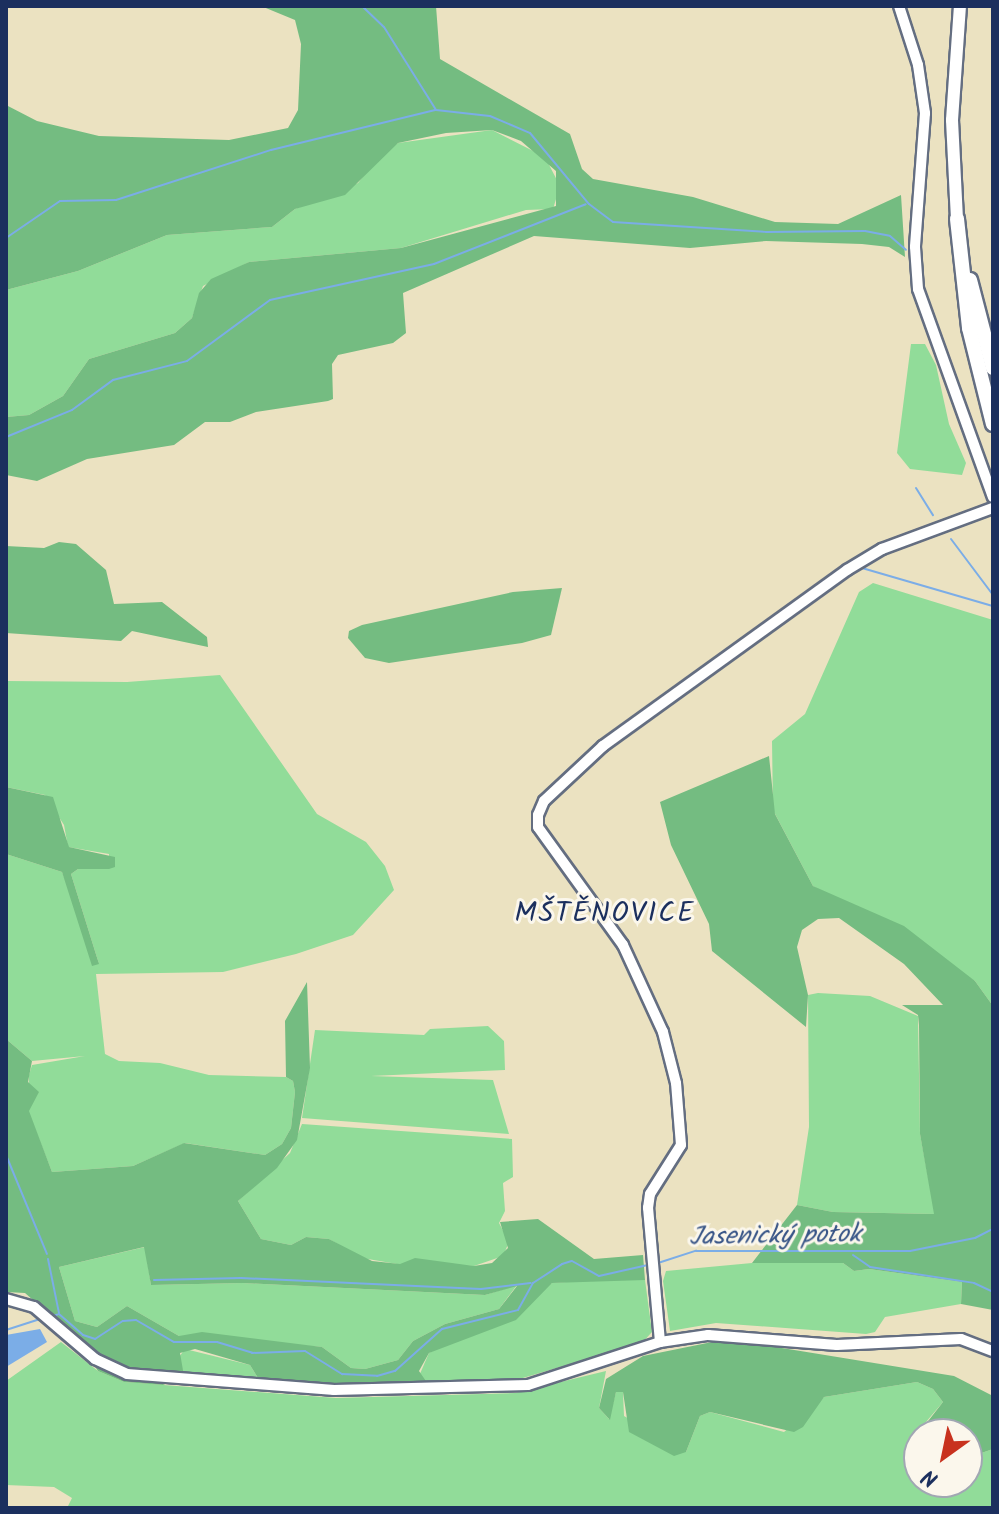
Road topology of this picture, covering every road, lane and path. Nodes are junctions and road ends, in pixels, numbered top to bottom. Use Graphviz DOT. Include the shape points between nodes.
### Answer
graph roads {
  1 [pos="899,6"];
  2 [pos="960,6"];
  3 [pos="957,219"];
  4 [pos="993,368"];
  5 [pos="993,424"];
  6 [pos="993,497"];
  7 [pos="993,508"];
  8 [pos="6,1299"];
  9 [pos="660,1342"];
  10 [pos="993,1351"];
  1 -- 6 [label="street" via="924,93 925,150 915,247 918,289"];
  2 -- 3 [label="main road" via="952,120"];
  3 -- 4 [label="highway"];
  3 -- 5 [label="highway" via="969,328"];
  7 -- 9 [label="street" via="882,549 847,570 614,738 544,801 538,815 538,827 623,945 663,1032 676,1083 681,1145 650,1194 650,1255"];
  8 -- 9 [label="street" via="40,1311 95,1359 127,1374 334,1390 528,1385"];
  9 -- 10 [label="street" via="738,1334 837,1345 961,1339"];
}
